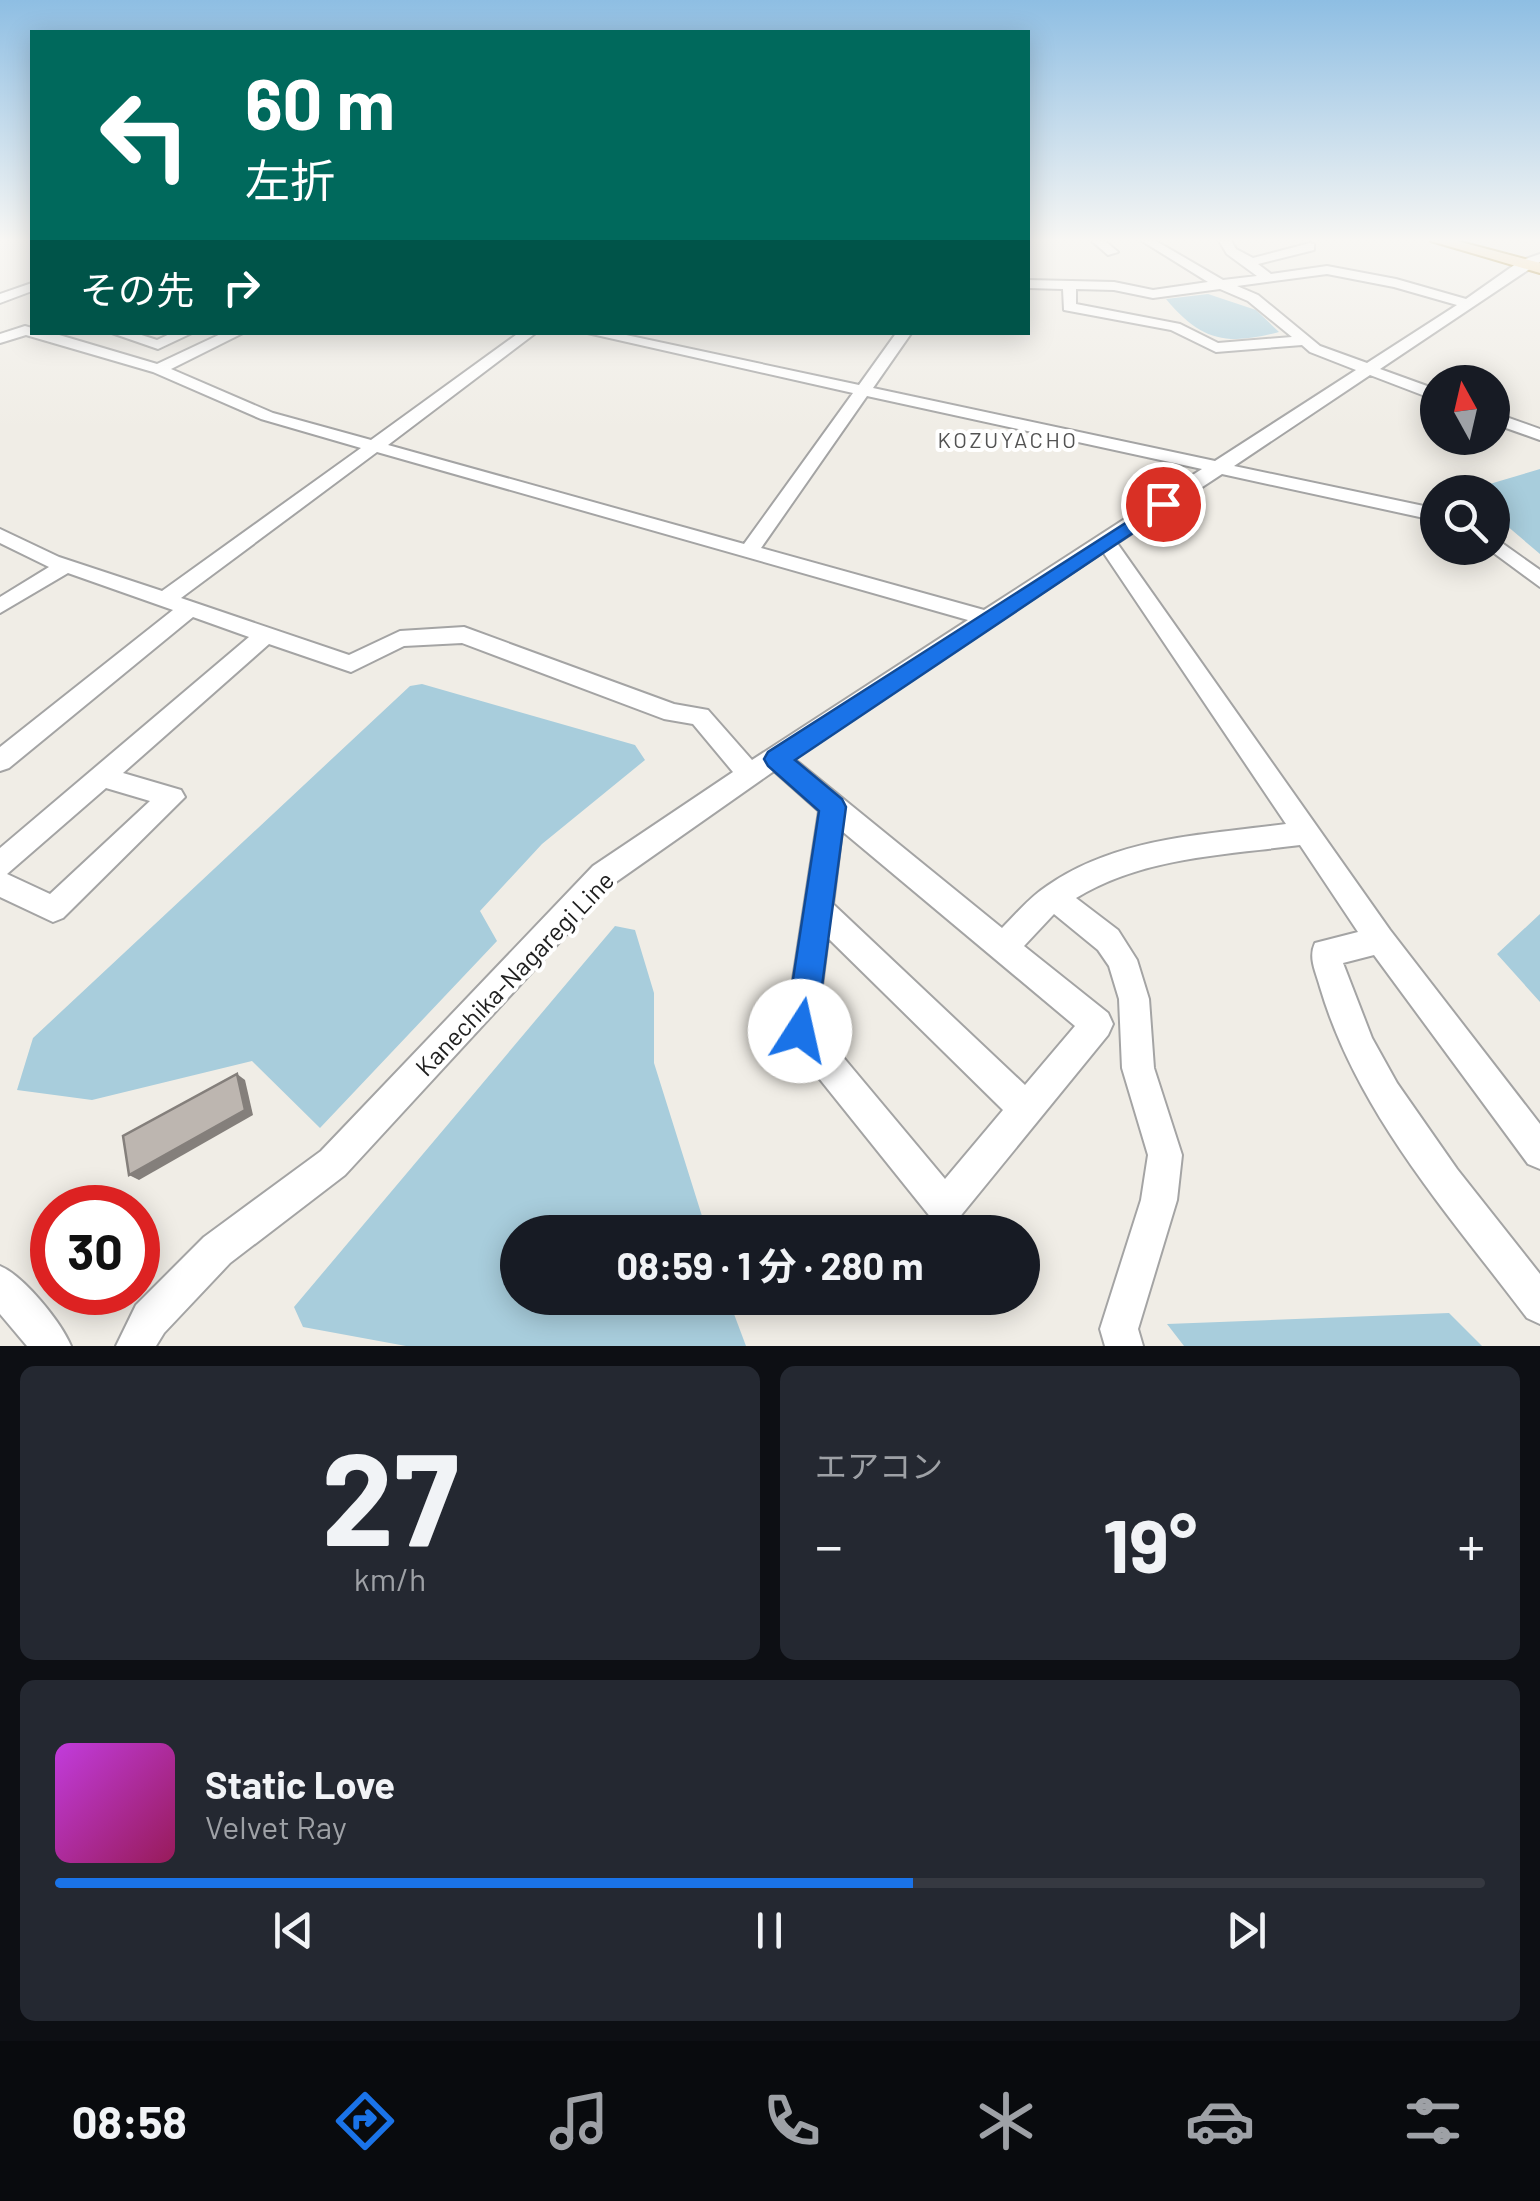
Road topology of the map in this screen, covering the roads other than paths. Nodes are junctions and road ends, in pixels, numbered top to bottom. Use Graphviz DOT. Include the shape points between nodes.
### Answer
graph roads {
  1 [pos="1069,304"];
  2 [pos="1260,304"];
  3 [pos="1468,304"];
  4 [pos="30,331"];
  5 [pos="42,335"];
  6 [pos="126,335"];
  7 [pos="180,335"];
  8 [pos="232,335"];
  9 [pos="526,335"];
  10 [pos="604,335"];
  11 [pos="904,335"];
  12 [pos="0,339"];
  13 [pos="1302,341"];
  14 [pos="158,369"];
  15 [pos="1368,369"];
  16 [pos="1420,389"];
  17 [pos="862,391"];
  18 [pos="1510,424"];
  19 [pos="1540,435"];
  20 [pos="374,446"];
  21 [pos="1220,468"];
  22 [pos="1420,511"];
  23 [pos="0,535"];
  24 [pos="1106,542"];
  25 [pos="749,551"];
  26 [pos="1510,556"];
  27 [pos="65,566"];
  28 [pos="1540,580"];
  29 [pos="163,601"];
  30 [pos="0,606"];
  31 [pos="189,610"];
  32 [pos="989,619"];
  33 [pos="265,635"];
  34 [pos="777,759"];
  35 [pos="0,761"];
  36 [pos="750,774"];
  37 [pos="102,777"];
  38 [pos="832,807"];
  39 [pos="1306,833"];
  40 [pos="0,865"];
  41 [pos="0,884"];
  42 [pos="1054,897"];
  43 [pos="820,912"];
  44 [pos="1380,940"];
  45 [pos="1003,947"];
  46 [pos="1027,1110"];
  47 [pos="1540,1152"];
  48 [pos="0,1284"];
  49 [pos="1540,1305"];
  50 [pos="52,1346"];
  51 [pos="134,1346"];
  52 [pos="1124,1346"];
  1 -- 13 [label="street" via="1175,327 1216,348"];
  2 -- 13 [label="street"];
  3 -- 15 [label="street, Kanechika-Nagaregi Line"];
  4 -- 12 [label="street"];
  5 -- 14 [label="street"];
  6 -- 7 [label="street" via="158,344"];
  8 -- 14 [label="street"];
  9 -- 20 [label="street"];
  10 -- 17 [label="street"];
  11 -- 17 [label="street"];
  13 -- 15 [label="street"];
  14 -- 20 [label="street" via="268,416"];
  15 -- 16 [label="street"];
  15 -- 21 [label="street, Kanechika-Nagaregi Line"];
  17 -- 21 [label="street"];
  17 -- 25 [label="street"];
  18 -- 19 [label="street"];
  20 -- 25 [label="street"];
  20 -- 29 [label="street"];
  21 -- 22 [label="street"];
  21 -- 24 [label="street, Kanechika-Nagaregi Line"];
  23 -- 27 [label="street"];
  24 -- 32 [label="street, Kanechika-Nagaregi Line"];
  24 -- 39 [label="street"];
  25 -- 32 [label="street"];
  26 -- 28 [label="street"];
  27 -- 29 [label="street"];
  27 -- 30 [label="street"];
  29 -- 31 [label="street"];
  31 -- 33 [label="street"];
  31 -- 35 [label="street"];
  32 -- 34 [label="street, Kanechika-Nagaregi Line"];
  33 -- 36 [label="street" via="351,664 400,640 464,635 672,712 700,716"];
  33 -- 37 [label="street"];
  34 -- 36 [label="street, Kanechika-Nagaregi Line"];
  34 -- 38 [label="street"];
  36 -- 51 [label="street, Kanechika-Nagaregi Line" via="603,876 333,1163 217,1250 150,1319"];
  37 -- 40 [label="street"];
  37 -- 41 [label="street" via="172,797 53,909"];
  38 -- 43 [label="street"];
  38 -- 45 [label="street"];
  39 -- 42 [label="street" via="1137,858"];
  39 -- 44 [label="street"];
  42 -- 45 [label="street"];
  42 -- 52 [label="street" via="1108,940 1122,960 1134,1000 1138,1068 1166,1156 1160,1200 1119,1328"];
  43 -- 46 [label="street"];
  43 -- 46 [label="street" via="800,1031 945,1206"];
  44 -- 47 [label="street"];
  44 -- 49 [label="street" via="1325,953 1365,1055 1404,1122"];
  45 -- 46 [label="street" via="1097,1024"];
  48 -- 50 [label="street"];
}
